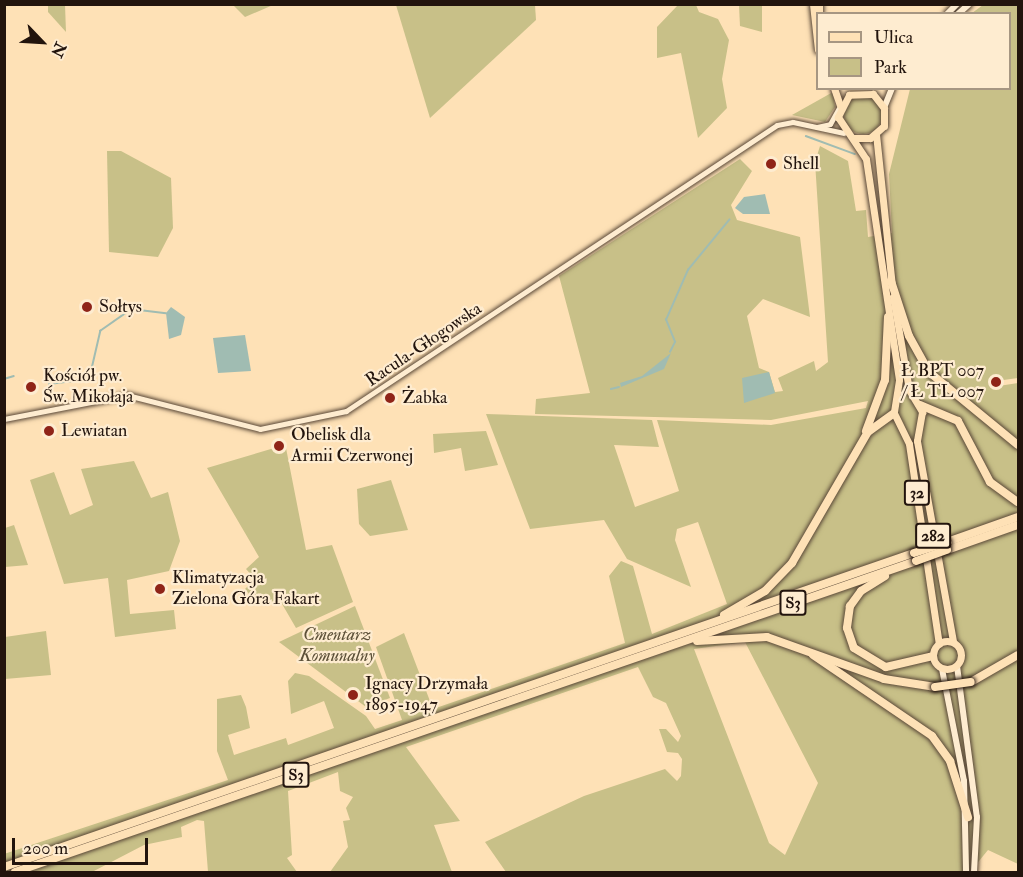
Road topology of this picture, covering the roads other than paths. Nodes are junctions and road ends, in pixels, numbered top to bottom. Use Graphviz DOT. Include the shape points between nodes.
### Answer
graph roads {
  1 [pos="813,4"];
  2 [pos="816,32"];
  3 [pos="835,90"];
  4 [pos="849,90"];
  5 [pos="874,90"];
  6 [pos="891,90"];
  7 [pos="854,92"];
  8 [pos="869,92"];
  9 [pos="839,106"];
  10 [pos="884,108"];
  11 [pos="812,127"];
  12 [pos="844,133"];
  13 [pos="876,134"];
  14 [pos="853,138"];
  15 [pos="891,281"];
  16 [pos="888,317"];
  17 [pos="918,403"];
  18 [pos="898,404"];
  19 [pos="894,412"];
  20 [pos="4,419"];
  21 [pos="899,423"];
  22 [pos="919,423"];
  23 [pos="1018,445"];
  24 [pos="857,449"];
  25 [pos="1018,502"];
  26 [pos="1018,517"];
  27 [pos="1018,525"];
  28 [pos="947,546"];
  29 [pos="915,557"];
  30 [pos="704,625"];
  31 [pos="954,642"];
  32 [pos="790,644"];
  33 [pos="939,644"];
  34 [pos="671,646"];
  35 [pos="1018,654"];
  36 [pos="933,656"];
  37 [pos="957,666"];
  38 [pos="942,669"];
  39 [pos="968,817"];
  40 [pos="62,852"];
  41 [pos="4,867"];
  42 [pos="15,873"];
  43 [pos="966,873"];
  44 [pos="974,873"];
  1 -- 2 [label="main road"];
  3 -- 9 [label="main road"];
  4 -- 7 [label="main road"];
  5 -- 8 [label="main road"];
  6 -- 10 [label="main road"];
  7 -- 8 [label="main road"];
  7 -- 9 [label="main road"];
  8 -- 10 [label="main road"];
  9 -- 11 [label="street" via="830,124"];
  9 -- 12 [label="main road"];
  10 -- 13 [label="main road" via="885,122"];
  11 -- 12 [label="street, Racula-Głogowska"];
  11 -- 20 [label="street, Racula-Głogowska" via="787,121 769,130 353,409 260,429 127,395"];
  12 -- 14 [label="main road"];
  13 -- 14 [label="main road"];
  13 -- 15 [label="main road"];
  14 -- 16 [label="main road" via="866,159"];
  15 -- 17 [label="main road"];
  15 -- 23 [label="highway" via="909,336 929,372"];
  16 -- 18 [label="main road"];
  16 -- 24 [label="highway" via="885,380"];
  17 -- 18 [label="main road"];
  17 -- 22 [label="main road"];
  17 -- 25 [label="highway" via="958,421 990,482"];
  18 -- 19 [label="main road"];
  19 -- 21 [label="main road, 32"];
  19 -- 24 [label="highway" via="872,427"];
  21 -- 22 [label="main road"];
  21 -- 33 [label="main road, 32" via="909,444"];
  22 -- 31 [label="main road, 282" via="920,456"];
  24 -- 30 [label="highway" via="786,570 750,601"];
  26 -- 28 [label="highway, S3"];
  27 -- 28 [label="highway, S3"];
  28 -- 29 [label="highway, S3, bridge"];
  29 -- 30 [label="highway, S3"];
  29 -- 34 [label="highway, S3"];
  29 -- 36 [label="highway" via="861,591 850,606 847,628 858,652 879,666"];
  30 -- 40 [label="highway, S3"];
  31 -- 33 [label="main road"];
  31 -- 37 [label="main road" via="962,653"];
  32 -- 34 [label="highway" via="744,634"];
  32 -- 35 [label="highway, bridge" via="884,679 935,687 971,682"];
  32 -- 39 [label="highway" via="924,728 950,761"];
  33 -- 36 [label="main road"];
  34 -- 40 [label="highway, S3"];
  36 -- 38 [label="main road"];
  37 -- 38 [label="main road"];
  37 -- 44 [label="main road" via="977,817"];
  38 -- 39 [label="main road"];
  39 -- 43 [label="main road"];
  40 -- 41 [label="highway, S3"];
  40 -- 42 [label="highway, S3"];
}
